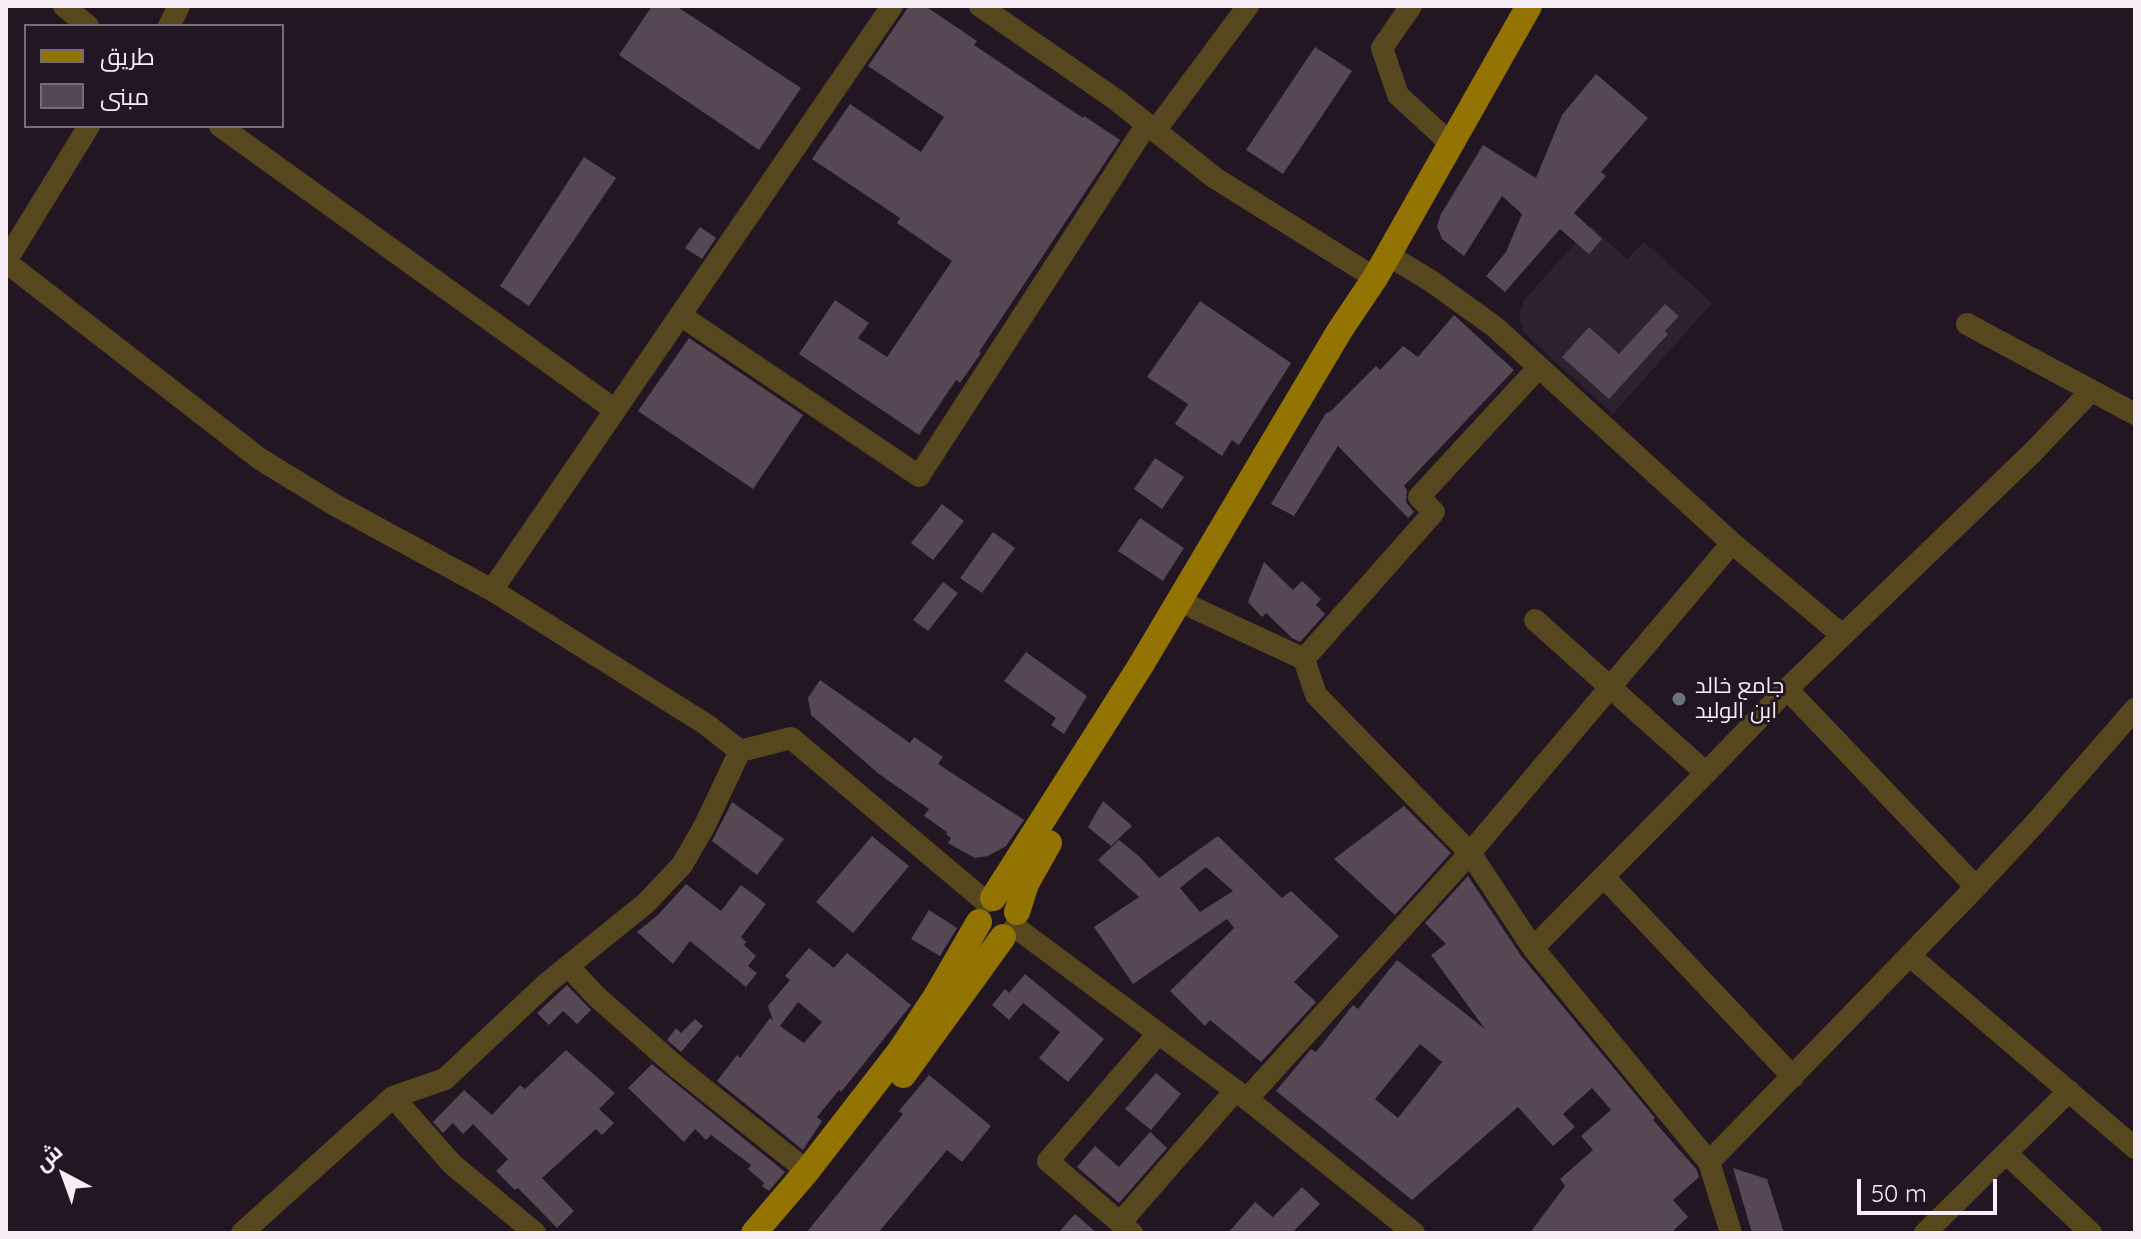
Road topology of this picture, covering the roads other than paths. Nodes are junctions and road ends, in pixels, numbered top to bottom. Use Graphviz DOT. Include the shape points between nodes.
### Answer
graph roads {
  1 [pos="64,6"];
  2 [pos="179,6"];
  3 [pos="892,6"];
  4 [pos="980,6"];
  5 [pos="1248,6"];
  6 [pos="1411,6"];
  7 [pos="1529,6"];
  8 [pos="86,24"];
  9 [pos="170,24"];
  10 [pos="1151,127"];
  11 [pos="88,128"];
  12 [pos="223,128"];
  13 [pos="1451,144"];
  14 [pos="6,262"];
  15 [pos="1382,267"];
  16 [pos="680,315"];
  17 [pos="1967,324"];
  18 [pos="1539,367"];
  19 [pos="2091,391"];
  20 [pos="615,410"];
  21 [pos="2135,414"];
  22 [pos="1732,543"];
  23 [pos="492,590"];
  24 [pos="1194,608"];
  25 [pos="1535,620"];
  26 [pos="1842,635"];
  27 [pos="1304,659"];
  28 [pos="1610,687"];
  29 [pos="1787,689"];
  30 [pos="2134,712"];
  31 [pos="740,751"];
  32 [pos="1706,773"];
  33 [pos="1470,853"];
  34 [pos="1604,877"];
  35 [pos="1976,887"];
  36 [pos="986,907"];
  37 [pos="1012,925"];
  38 [pos="1533,948"];
  39 [pos="1910,956"];
  40 [pos="568,966"];
  41 [pos="932,1022"];
  42 [pos="1157,1035"];
  43 [pos="1793,1077"];
  44 [pos="2069,1091"];
  45 [pos="1241,1095"];
  46 [pos="393,1097"];
  47 [pos="2135,1148"];
  48 [pos="2007,1154"];
  49 [pos="1709,1162"];
  50 [pos="807,1171"];
  51 [pos="1126,1228"];
  52 [pos="242,1233"];
  53 [pos="535,1233"];
  54 [pos="754,1233"];
  55 [pos="775,1233"];
  56 [pos="1414,1233"];
  57 [pos="1731,1233"];
  58 [pos="1925,1233"];
  59 [pos="2091,1233"];
  1 -- 8 [label="street"];
  2 -- 9 [label="street"];
  3 -- 16 [label="street"];
  4 -- 10 [label="street"];
  5 -- 10 [label="street"];
  6 -- 13 [label="street" via="1382,48 1398,95"];
  7 -- 13 [label="main road"];
  10 -- 15 [label="street" via="1215,178"];
  10 -- 16 [label="street" via="919,476"];
  11 -- 14 [label="street"];
  12 -- 20 [label="street"];
  13 -- 15 [label="main road"];
  14 -- 23 [label="street" via="260,459"];
  15 -- 18 [label="street" via="1431,281"];
  15 -- 24 [label="main road" via="1340,362"];
  15 -- 36 [label="main road" via="1141,665"];
  16 -- 20 [label="street"];
  17 -- 19 [label="street"];
  18 -- 22 [label="street"];
  18 -- 27 [label="street" via="1419,497 1434,512"];
  19 -- 21 [label="street"];
  19 -- 26 [label="street"];
  20 -- 23 [label="street"];
  22 -- 26 [label="street"];
  22 -- 28 [label="street"];
  23 -- 31 [label="street"];
  24 -- 27 [label="street"];
  24 -- 37 [label="main road" via="1039,857"];
  25 -- 28 [label="street"];
  26 -- 29 [label="street"];
  27 -- 33 [label="street" via="1316,695"];
  28 -- 32 [label="street"];
  28 -- 33 [label="street"];
  29 -- 32 [label="street"];
  29 -- 35 [label="street"];
  30 -- 35 [label="street"];
  31 -- 36 [label="street" via="791,738"];
  31 -- 40 [label="street" via="682,865 646,903"];
  32 -- 34 [label="street"];
  33 -- 38 [label="street"];
  33 -- 45 [label="street"];
  34 -- 38 [label="street"];
  34 -- 43 [label="street"];
  35 -- 39 [label="street"];
  36 -- 37 [label="main road" via="1008,900"];
  36 -- 37 [label="main road" via="988,934"];
  36 -- 41 [label="main road"];
  37 -- 41 [label="main road"];
  37 -- 42 [label="street"];
  38 -- 49 [label="street"];
  39 -- 43 [label="street"];
  39 -- 44 [label="street"];
  40 -- 46 [label="street" via="445,1079"];
  40 -- 50 [label="street" via="673,1063"];
  41 -- 50 [label="main road"];
  41 -- 55 [label="main road"];
  42 -- 45 [label="street"];
  42 -- 51 [label="street" via="1048,1161"];
  43 -- 49 [label="street"];
  44 -- 47 [label="street"];
  44 -- 48 [label="street"];
  45 -- 51 [label="street"];
  45 -- 56 [label="street"];
  46 -- 52 [label="street"];
  46 -- 53 [label="street" via="452,1164"];
  48 -- 58 [label="street"];
  48 -- 59 [label="street"];
  49 -- 57 [label="street"];
  50 -- 54 [label="main road"];
}
